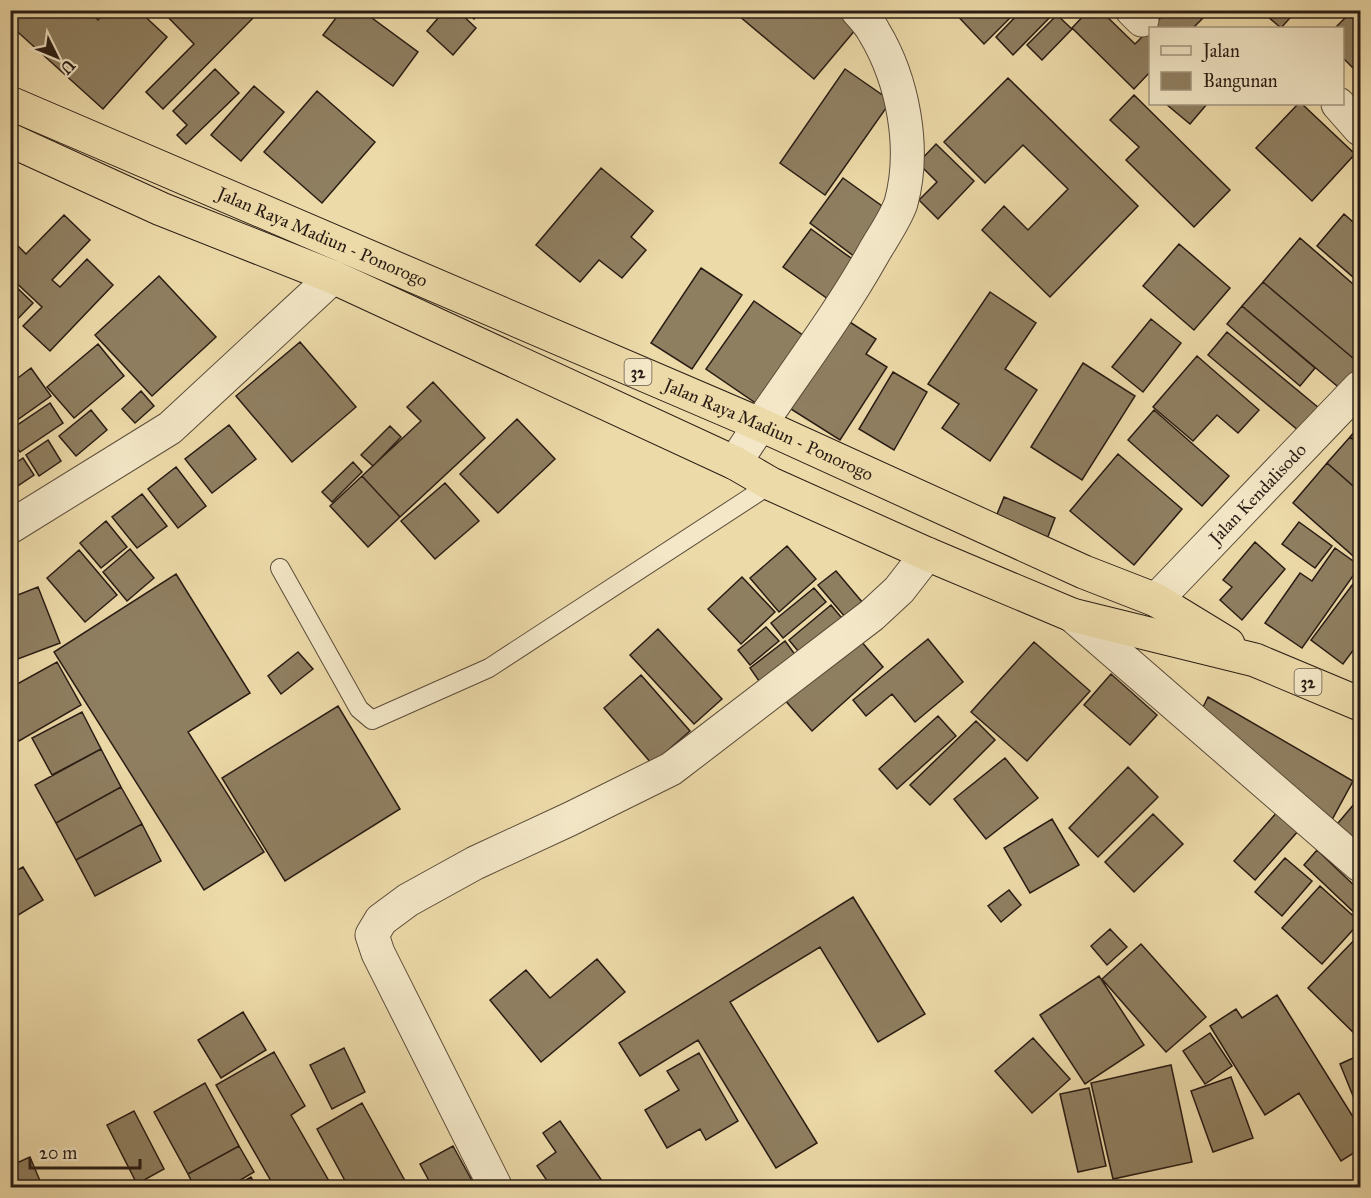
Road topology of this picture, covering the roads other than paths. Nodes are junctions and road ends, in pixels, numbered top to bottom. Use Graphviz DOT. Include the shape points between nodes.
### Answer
graph roads {
  1 [pos="858,10"];
  2 [pos="10,103"];
  3 [pos="1339,105"];
  4 [pos="1360,129"];
  5 [pos="10,140"];
  6 [pos="333,277"];
  7 [pos="1360,387"];
  8 [pos="759,424"];
  9 [pos="735,463"];
  10 [pos="771,484"];
  11 [pos="10,527"];
  12 [pos="927,555"];
  13 [pos="280,568"];
  14 [pos="1156,600"];
  15 [pos="1072,615"];
  16 [pos="1256,660"];
  17 [pos="1360,704"];
  18 [pos="1360,865"];
  19 [pos="496,1188"];
  1 -- 8 [label="street" via="874,30 901,101 907,176 900,206 853,289"];
  2 -- 8 [label="highway, Jalan Raya Madiun - Ponorogo / 32"];
  3 -- 4 [label="street"];
  5 -- 6 [label="highway, Jalan Raya Madiun - Ponorogo / 32" via="161,209"];
  6 -- 9 [label="highway, Jalan Raya Madiun - Ponorogo / 32"];
  6 -- 11 [label="street" via="170,428"];
  7 -- 14 [label="street, Jalan Kendalisodo"];
  8 -- 9 [label="street"];
  8 -- 14 [label="highway, Jalan Raya Madiun - Ponorogo / 32" via="1084,572"];
  9 -- 10 [label="highway, Jalan Raya Madiun - Ponorogo / 32"];
  10 -- 12 [label="highway, Jalan Raya Madiun - Ponorogo / 32"];
  10 -- 13 [label="lane" via="489,668 372,720 359,709"];
  12 -- 15 [label="highway, Jalan Raya Madiun - Ponorogo / 32"];
  12 -- 19 [label="street" via="899,590 872,615 671,769 475,863 408,900 381,920 372,935 378,953"];
  14 -- 16 [label="highway, Jalan Raya Madiun - Ponorogo / 32"];
  15 -- 16 [label="highway, Jalan Raya Madiun - Ponorogo / 32"];
  15 -- 18 [label="street"];
  16 -- 17 [label="highway, Jalan Raya Madiun - Ponorogo / 32"];
}
